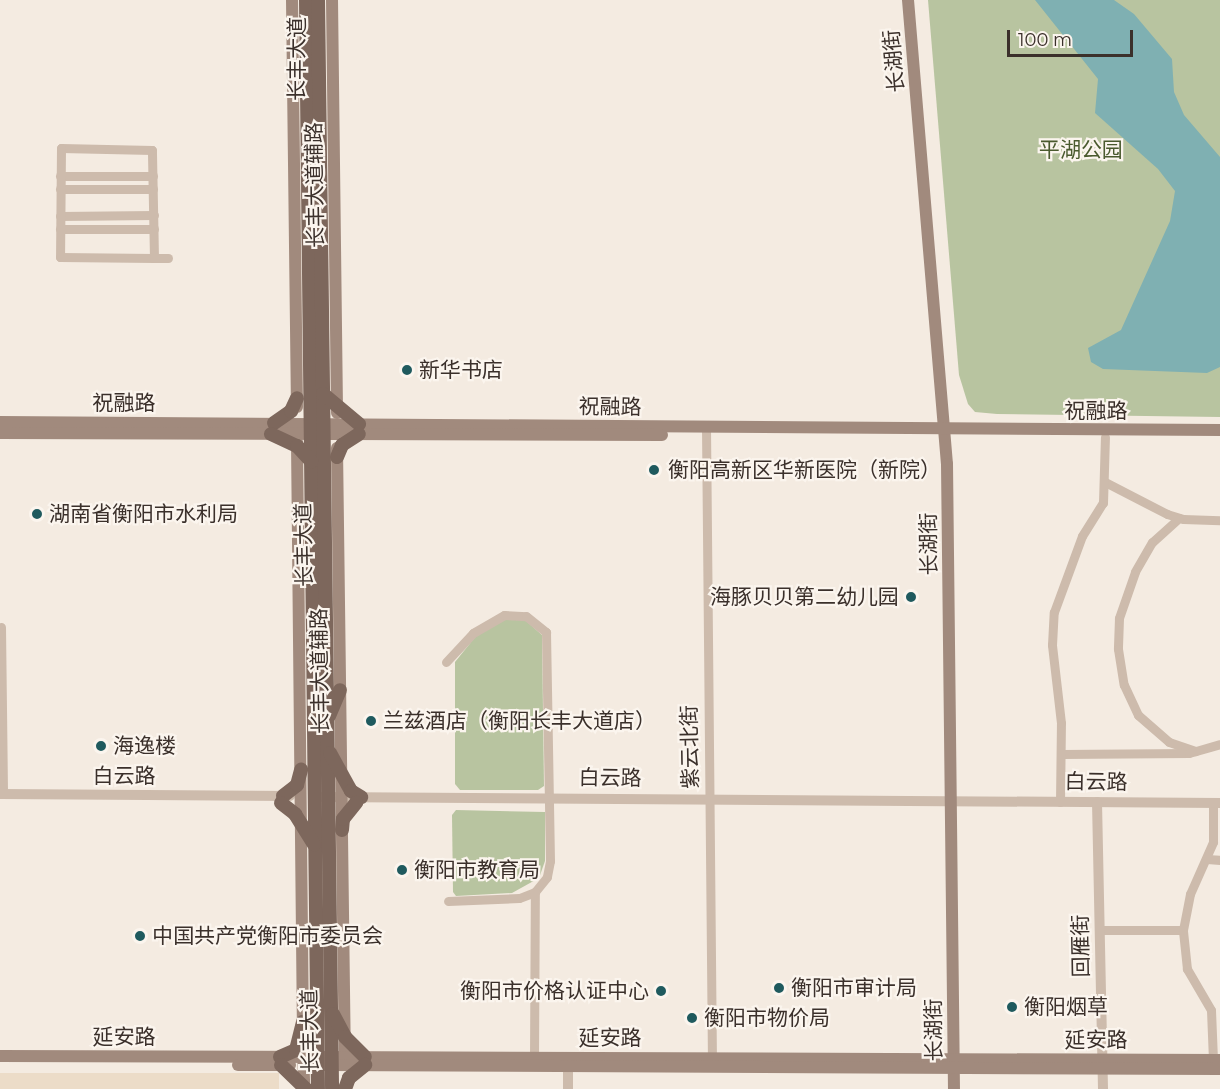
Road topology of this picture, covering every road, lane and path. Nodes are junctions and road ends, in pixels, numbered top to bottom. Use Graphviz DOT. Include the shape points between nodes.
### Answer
graph roads {
  1 [pos="292,0"];
  2 [pos="306,0"];
  3 [pos="318,0"];
  4 [pos="332,0"];
  5 [pos="909,0"];
  6 [pos="915,0"];
  7 [pos="319,104"];
  8 [pos="334,104"];
  9 [pos="60,176"];
  10 [pos="153,176"];
  11 [pos="60,189"];
  12 [pos="153,189"];
  13 [pos="307,201"];
  14 [pos="154,215"];
  15 [pos="60,216"];
  16 [pos="60,229"];
  17 [pos="154,229"];
  18 [pos="154,258"];
  19 [pos="168,258"];
  20 [pos="324,394"];
  21 [pos="297,398"];
  22 [pos="337,406"];
  23 [pos="0,422"];
  24 [pos="273,428"];
  25 [pos="359,429"];
  26 [pos="315,430"];
  27 [pos="1220,430"];
  28 [pos="706,431"];
  29 [pos="0,433"];
  30 [pos="948,433"];
  31 [pos="1105,437"];
  32 [pos="1220,437"];
  33 [pos="337,457"];
  34 [pos="1105,482"];
  35 [pos="1179,518"];
  36 [pos="1220,520"];
  37 [pos="1,627"];
  38 [pos="446,662"];
  39 [pos="340,690"];
  40 [pos="327,720"];
  41 [pos="1220,744"];
  42 [pos="328,748"];
  43 [pos="1195,751"];
  44 [pos="1062,754"];
  45 [pos="301,770"];
  46 [pos="341,778"];
  47 [pos="1,797"];
  48 [pos="282,800"];
  49 [pos="321,800"];
  50 [pos="359,800"];
  51 [pos="549,801"];
  52 [pos="709,802"];
  53 [pos="1060,802"];
  54 [pos="954,803"];
  55 [pos="1097,804"];
  56 [pos="1217,805"];
  57 [pos="301,822"];
  58 [pos="342,831"];
  59 [pos="315,846"];
  60 [pos="1207,859"];
  61 [pos="1220,860"];
  62 [pos="535,891"];
  63 [pos="448,902"];
  64 [pos="1100,930"];
  65 [pos="1183,930"];
  66 [pos="331,1010"];
  67 [pos="303,1022"];
  68 [pos="345,1037"];
  69 [pos="0,1056"];
  70 [pos="534,1058"];
  71 [pos="281,1061"];
  72 [pos="324,1061"];
  73 [pos="365,1061"];
  74 [pos="568,1062"];
  75 [pos="712,1062"];
  76 [pos="957,1063"];
  77 [pos="1218,1063"];
  78 [pos="0,1064"];
  79 [pos="1103,1064"];
  80 [pos="304,1088"];
  81 [pos="318,1089"];
  82 [pos="332,1089"];
  83 [pos="345,1089"];
  84 [pos="568,1089"];
  85 [pos="954,1089"];
  86 [pos="960,1089"];
  87 [pos="1103,1089"];
  1 -- 13 [label="main road, 长丰大道辅路"];
  2 -- 13 [label="main road, 长丰大道"];
  3 -- 7 [label="main road, 长丰大道"];
  4 -- 8 [label="main road, 长丰大道辅路"];
  5 -- 30 [label="main road, 长湖街"];
  6 -- 30 [label="main road, 长湖街"];
  7 -- 8 [label="main road"];
  7 -- 13 [label="main road, 长丰大道"];
  8 -- 22 [label="main road, 长丰大道辅路"];
  9 -- 10 [label="street"];
  9 -- 10 [label="street" via="61,148 148,148 153,156"];
  9 -- 11 [label="street"];
  10 -- 12 [label="street"];
  11 -- 12 [label="street"];
  11 -- 15 [label="street"];
  12 -- 14 [label="street"];
  13 -- 20 [label="main road, 长丰大道"];
  13 -- 21 [label="main road, 长丰大道辅路"];
  13 -- 26 [label="main road, 长丰大道"];
  14 -- 15 [label="street"];
  14 -- 17 [label="street"];
  15 -- 16 [label="street"];
  16 -- 17 [label="street"];
  16 -- 18 [label="street" via="60,258"];
  17 -- 18 [label="street"];
  18 -- 19 [label="street"];
  20 -- 22 [label="main road"];
  20 -- 26 [label="main road, 长丰大道"];
  21 -- 24 [label="main road" via="291,411"];
  21 -- 26 [label="main road, 长丰大道辅路"];
  22 -- 25 [label="main road"];
  22 -- 26 [label="main road, 长丰大道辅路"];
  23 -- 24 [label="main road, 祝融路"];
  24 -- 26 [label="main road"];
  24 -- 26 [label="main road, 祝融路"];
  24 -- 29 [label="main road, 祝融路"];
  25 -- 26 [label="main road, 祝融路"];
  25 -- 28 [label="main road, 祝融路"];
  25 -- 33 [label="main road"];
  26 -- 33 [label="main road, 长丰大道辅路"];
  26 -- 40 [label="main road, 长丰大道"];
  26 -- 45 [label="main road, 长丰大道辅路"];
  26 -- 49 [label="main road, 长丰大道" via="311,461"];
  27 -- 30 [label="main road, 祝融路"];
  28 -- 30 [label="main road, 祝融路"];
  28 -- 52 [label="street, 紫云北街"];
  30 -- 31 [label="main road, 祝融路"];
  30 -- 54 [label="main road, 长湖街"];
  31 -- 32 [label="main road, 祝融路"];
  31 -- 34 [label="street"];
  33 -- 39 [label="main road, 长丰大道辅路"];
  34 -- 35 [label="street"];
  34 -- 44 [label="street" via="1103,503 1082,536 1054,612 1052,645"];
  35 -- 36 [label="street"];
  35 -- 43 [label="street" via="1152,542 1135,572 1119,618 1118,649 1124,685 1137,715 1169,742"];
  37 -- 47 [label="street"];
  38 -- 51 [label="street" via="473,633 504,615 526,616 546,632"];
  39 -- 40 [label="main road"];
  39 -- 46 [label="main road, 长丰大道辅路"];
  40 -- 42 [label="main road, 长丰大道"];
  41 -- 43 [label="street"];
  42 -- 46 [label="main road"];
  42 -- 49 [label="main road, 长丰大道"];
  43 -- 44 [label="street"];
  44 -- 53 [label="street"];
  45 -- 48 [label="main road" via="297,785"];
  45 -- 49 [label="main road, 长丰大道辅路"];
  46 -- 49 [label="main road, 长丰大道辅路"];
  46 -- 50 [label="main road"];
  47 -- 48 [label="street, 白云路"];
  48 -- 49 [label="street, 白云路"];
  48 -- 57 [label="main road"];
  49 -- 50 [label="street, 白云路"];
  49 -- 57 [label="main road, 长丰大道辅路"];
  49 -- 58 [label="main road, 长丰大道辅路"];
  49 -- 59 [label="main road, 长丰大道"];
  49 -- 66 [label="main road, 长丰大道"];
  50 -- 51 [label="street, 白云路"];
  50 -- 58 [label="main road" via="344,819"];
  51 -- 52 [label="street, 白云路"];
  51 -- 62 [label="street" via="550,870"];
  52 -- 54 [label="street, 白云路"];
  52 -- 75 [label="street, 紫云北街"];
  53 -- 54 [label="street, 白云路"];
  53 -- 55 [label="street, 白云路"];
  54 -- 55 [label="street, 白云路"];
  54 -- 76 [label="main road, 长湖街"];
  55 -- 56 [label="street, 白云路"];
  55 -- 64 [label="street, 回雁街"];
  56 -- 60 [label="street"];
  57 -- 59 [label="main road"];
  57 -- 67 [label="main road, 长丰大道辅路"];
  58 -- 68 [label="main road, 长丰大道辅路"];
  59 -- 72 [label="main road, 长丰大道"];
  60 -- 61 [label="street"];
  60 -- 65 [label="street" via="1190,894"];
  62 -- 63 [label="street" via="502,901"];
  62 -- 70 [label="street"];
  64 -- 65 [label="street"];
  64 -- 79 [label="street, 回雁街"];
  65 -- 77 [label="street" via="1187,969 1211,1010"];
  66 -- 68 [label="main road"];
  66 -- 72 [label="main road, 长丰大道"];
  67 -- 71 [label="main road" via="296,1050"];
  67 -- 72 [label="main road, 长丰大道辅路"];
  68 -- 72 [label="main road, 长丰大道辅路"];
  68 -- 73 [label="main road"];
  69 -- 71 [label="main road, 延安路"];
  70 -- 73 [label="main road, 延安路"];
  70 -- 74 [label="main road, 延安路"];
  71 -- 72 [label="main road, 延安路"];
  71 -- 78 [label="main road, 延安路"];
  71 -- 80 [label="main road"];
  72 -- 73 [label="main road, 延安路"];
  72 -- 80 [label="main road, 长丰大道辅路"];
  72 -- 81 [label="main road, 长丰大道"];
  72 -- 82 [label="main road, 长丰大道"];
  72 -- 83 [label="main road, 长丰大道辅路"];
  73 -- 74 [label="main road, 延安路"];
  73 -- 83 [label="main road" via="349,1078"];
  74 -- 75 [label="main road, 延安路"];
  74 -- 84 [label="street"];
  75 -- 76 [label="main road, 延安路"];
  76 -- 79 [label="main road, 延安路"];
  76 -- 85 [label="main road, 长湖街"];
  76 -- 86 [label="main road, 长湖街"];
  77 -- 79 [label="main road, 延安路"];
  79 -- 87 [label="street, 回雁街"];
}
